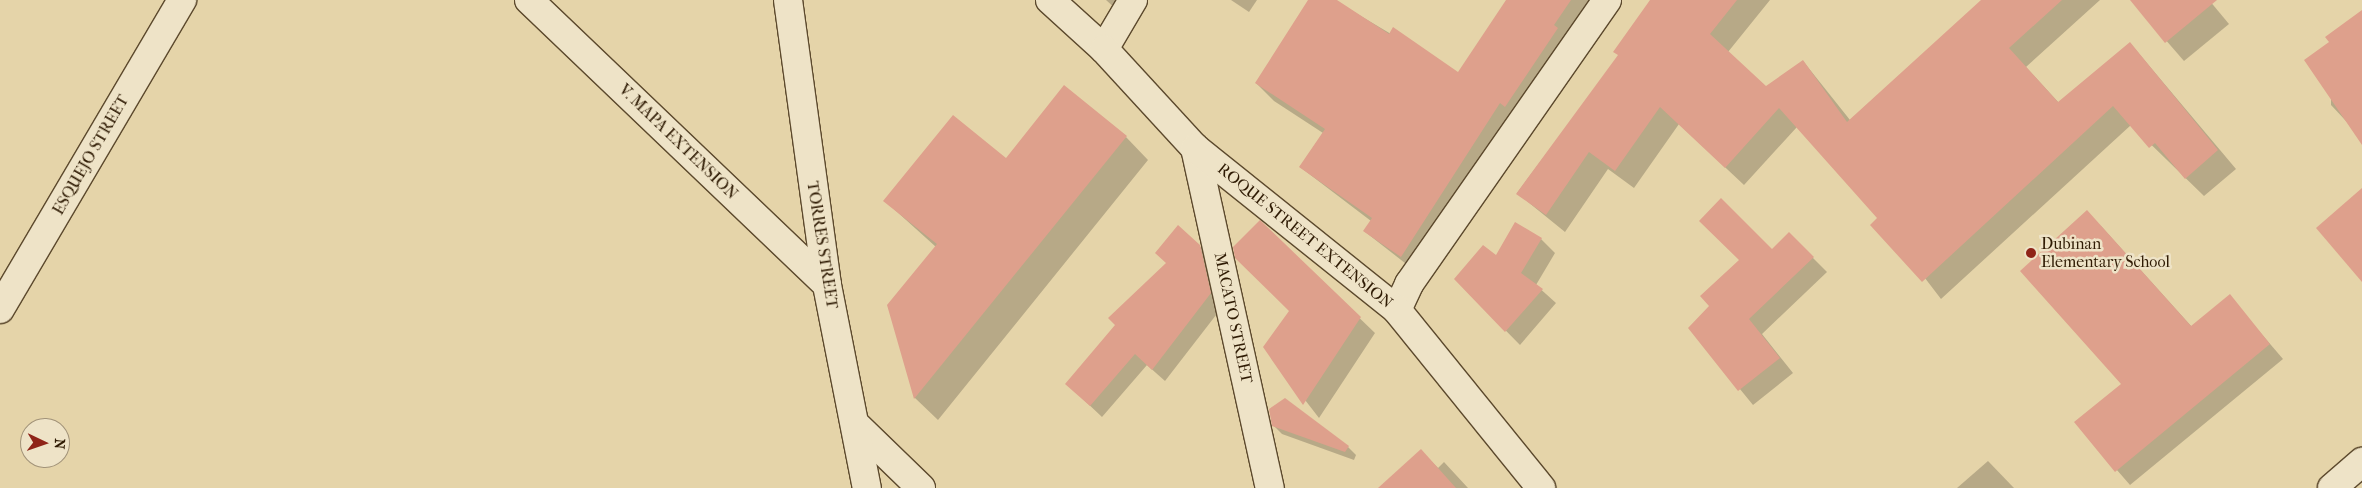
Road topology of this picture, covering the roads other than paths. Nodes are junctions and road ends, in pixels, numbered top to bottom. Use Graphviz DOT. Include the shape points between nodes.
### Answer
graph roads {
  1 [pos="182,0"];
  2 [pos="529,0"];
  3 [pos="788,0"];
  4 [pos="1050,0"];
  5 [pos="1133,0"];
  6 [pos="1607,0"];
  7 [pos="1104,49"];
  8 [pos="1195,148"];
  9 [pos="827,285"];
  10 [pos="0,309"];
  11 [pos="1397,310"];
  12 [pos="855,424"];
  13 [pos="2362,462"];
  14 [pos="867,488"];
  15 [pos="921,488"];
  16 [pos="1270,488"];
  17 [pos="1541,488"];
  18 [pos="2332,488"];
  1 -- 10 [label="street, ESQUEJO STREET"];
  2 -- 9 [label="street, V. MAPA EXTENSION"];
  3 -- 9 [label="street, TORRES STREET"];
  4 -- 7 [label="street, ROQUE STREET EXTENSION"];
  5 -- 7 [label="street"];
  6 -- 11 [label="street" via="1409,284"];
  7 -- 8 [label="street, ROQUE STREET EXTENSION"];
  8 -- 11 [label="street, ROQUE STREET EXTENSION"];
  8 -- 16 [label="street, MACATO STREET"];
  9 -- 12 [label="street, TORRES STREET"];
  11 -- 17 [label="street, ROQUE STREET EXTENSION"];
  12 -- 14 [label="street, TORRES STREET"];
  12 -- 15 [label="street"];
  13 -- 18 [label="street"];
}
